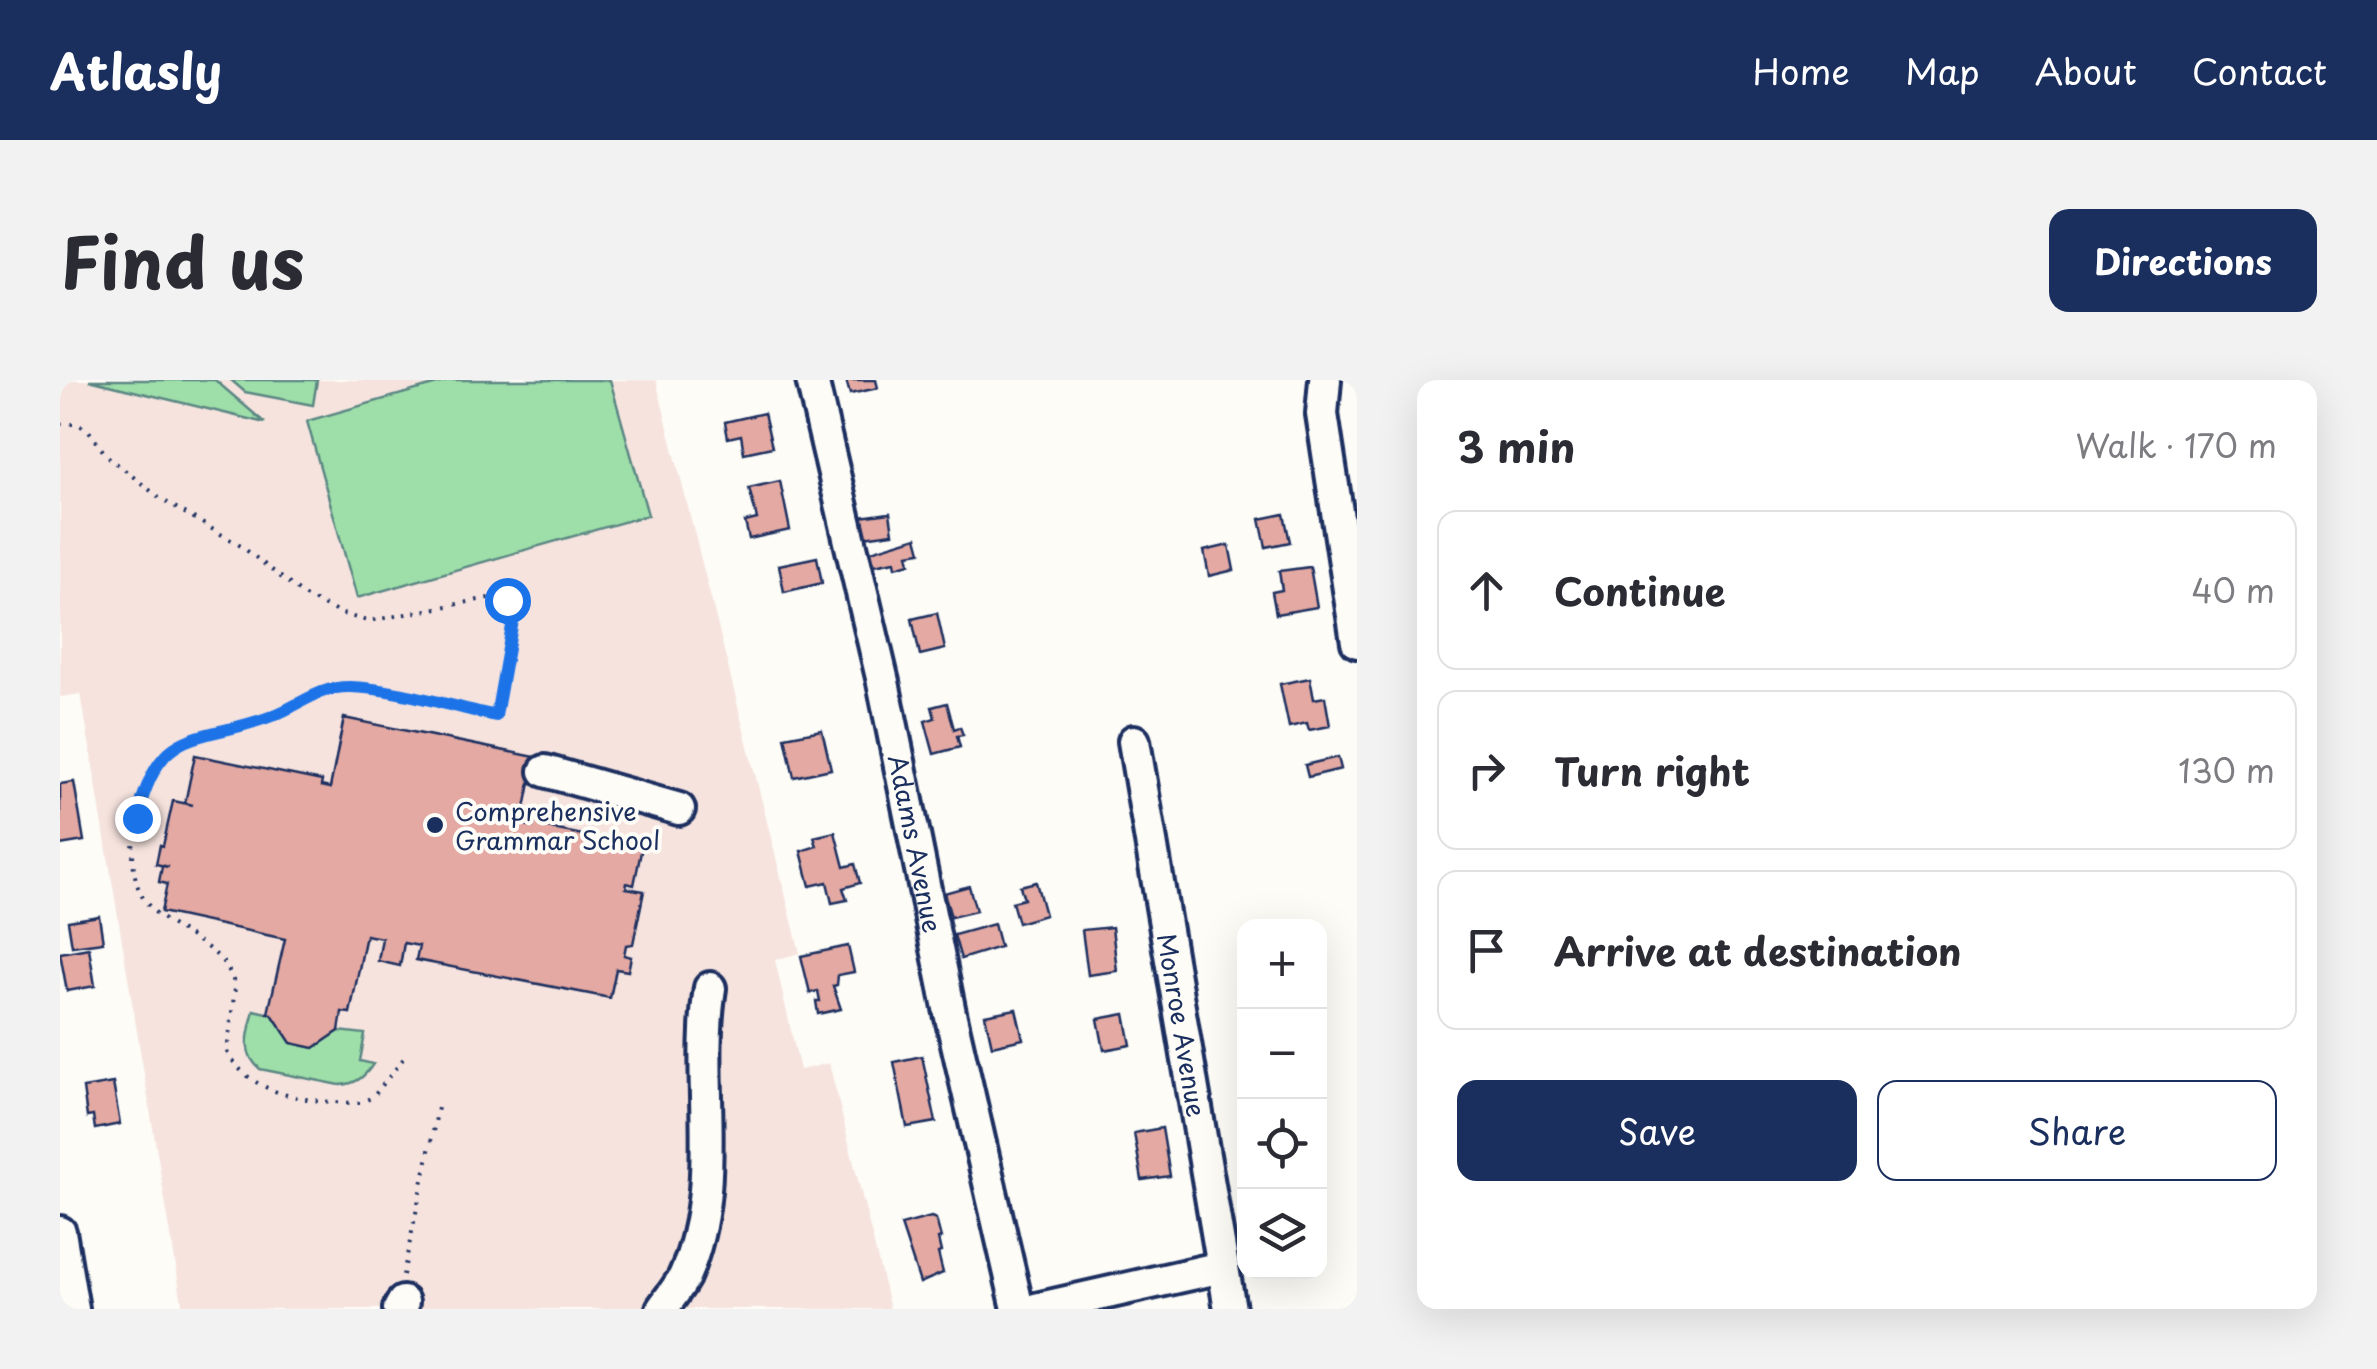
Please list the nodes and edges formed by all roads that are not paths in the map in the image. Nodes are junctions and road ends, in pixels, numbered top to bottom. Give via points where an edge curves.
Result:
1 (812, 380) edge
2 (1324, 380) edge
3 (1357, 642) edge
4 (1134, 741) dead end
5 (545, 771) dead end
6 (679, 809) dead end
7 (710, 988) dead end
8 (60, 1232) edge
9 (1222, 1267) junction
10 (72, 1309) edge
11 (662, 1309) edge
12 (1018, 1309) edge
13 (1036, 1309) edge
14 (1230, 1309) edge

1 - 12 street, Adams Avenue
2 - 3 street via 1322,414
4 - 9 street, Monroe Avenue
5 - 6 street
7 - 11 street via 706,1190 683,1278
8 - 10 street
9 - 13 street
9 - 14 street, Monroe Avenue

